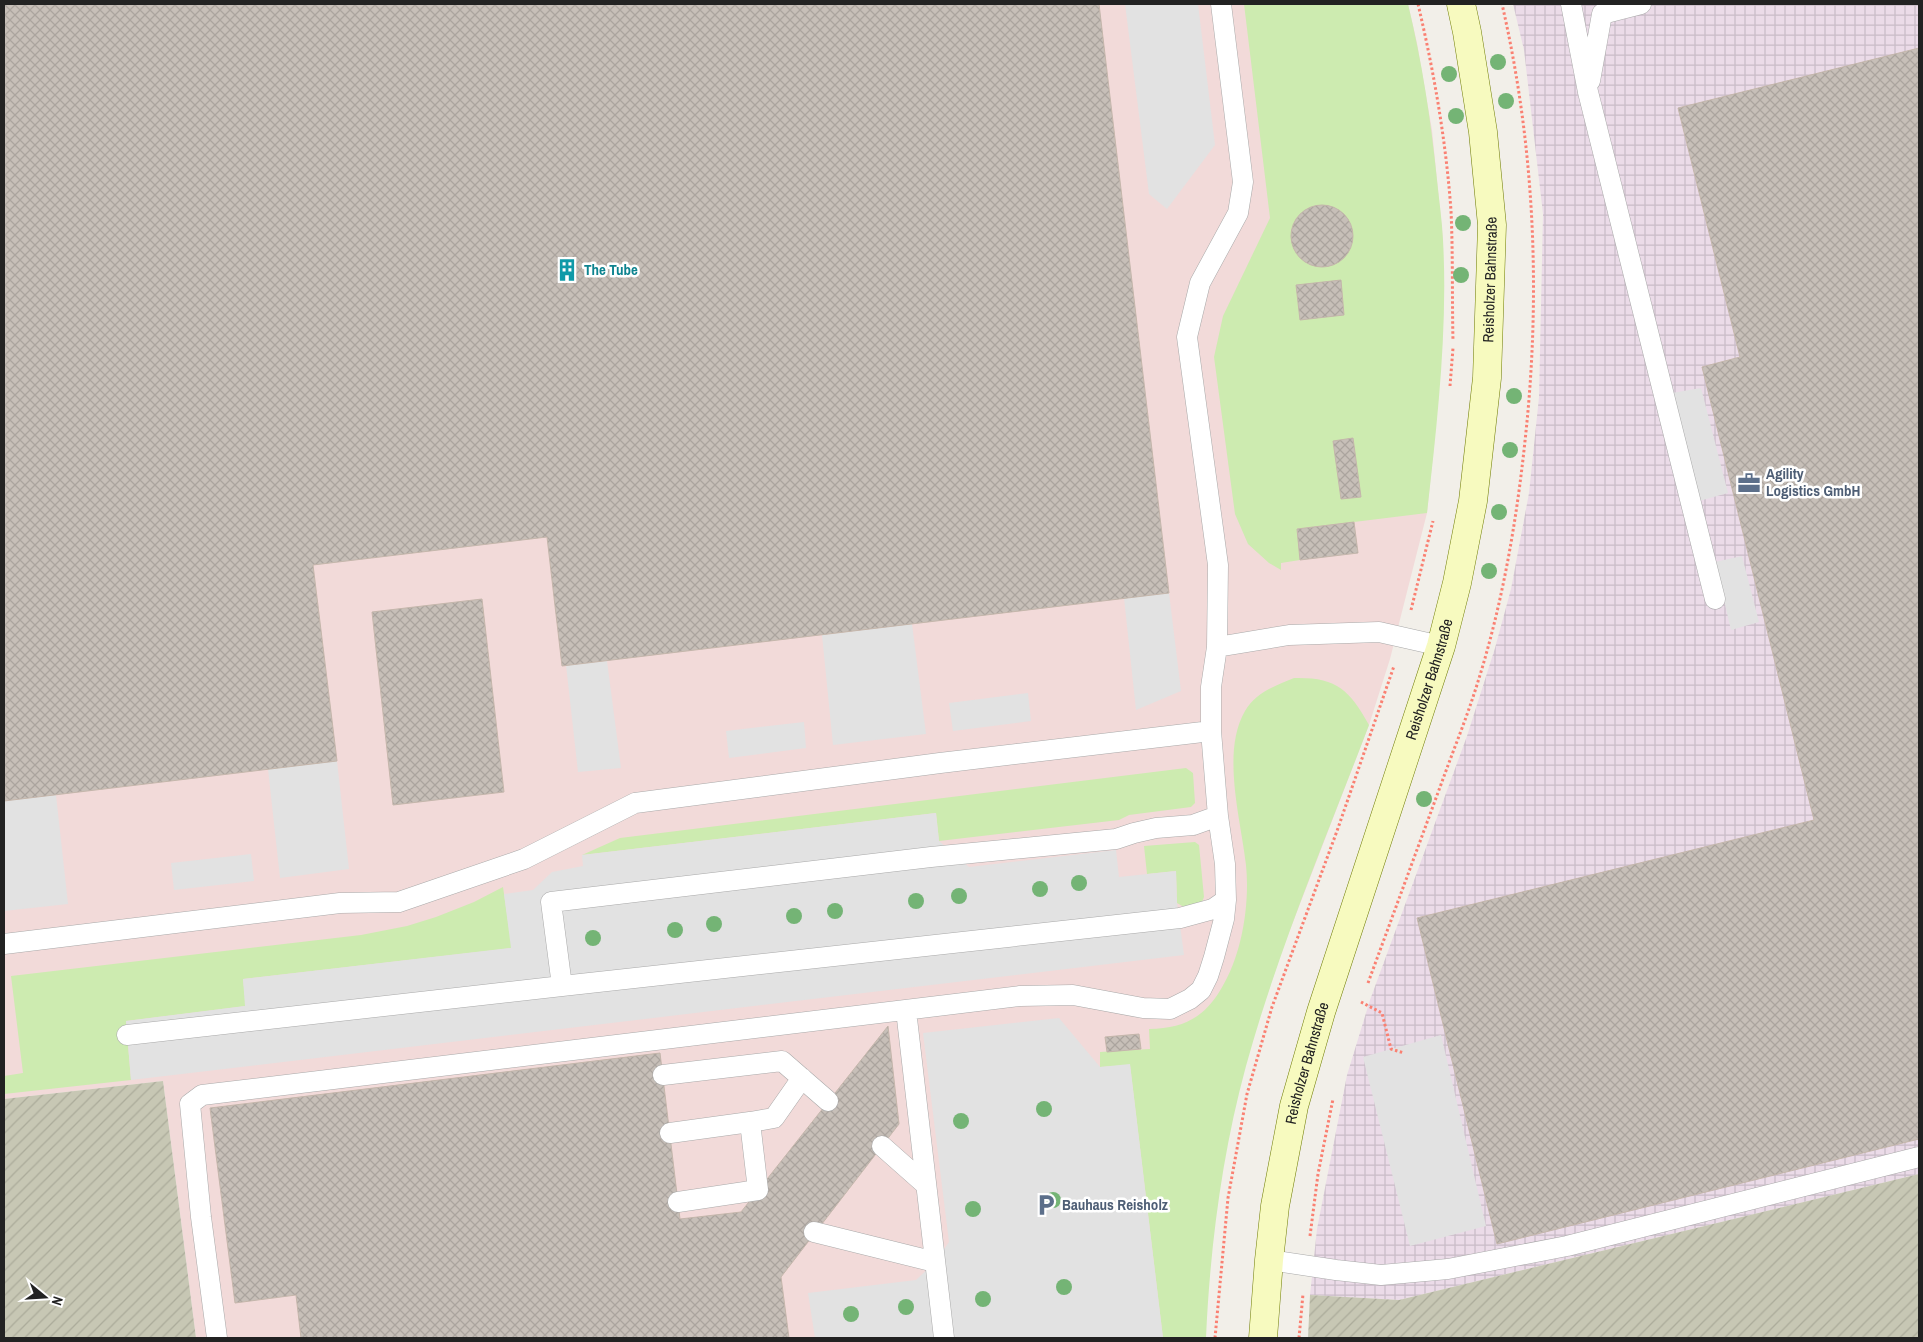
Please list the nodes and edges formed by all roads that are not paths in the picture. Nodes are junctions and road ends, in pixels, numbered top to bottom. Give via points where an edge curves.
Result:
1 (1221, 4) edge
2 (1461, 4) edge
3 (1571, 4) edge
4 (1641, 4) edge
5 (1588, 92) junction
6 (1715, 599) dead end
7 (1441, 646) junction
8 (1217, 647) junction
9 (1211, 731) junction
10 (1218, 816) junction
11 (1226, 900) junction
12 (4, 944) edge
13 (562, 986) junction
14 (906, 1010) junction
15 (127, 1035) dead end
16 (663, 1075) dead end
17 (802, 1078) junction
18 (828, 1100) dead end
19 (750, 1122) junction
20 (670, 1133) dead end
21 (882, 1146) dead end
22 (1919, 1157) edge
23 (926, 1185) junction
24 (678, 1202) dead end
25 (814, 1232) dead end
26 (1269, 1260) junction
27 (936, 1262) junction
28 (217, 1338) edge
29 (944, 1338) edge
30 (1263, 1338) edge

1 - 8 lane via 1243,182 1238,213 1200,283 1187,336 1218,565
2 - 7 main road, Reisholzer Bahnstraße via 1483,132 1492,225 1487,378 1474,492
3 - 5 lane
4 - 5 lane via 1602,14
5 - 6 lane
7 - 8 lane via 1379,632 1289,635
7 - 26 main road, Reisholzer Bahnstraße via 1296,1097 1275,1206
8 - 9 lane via 1211,687
9 - 10 lane
9 - 12 lane via 635,802 524,859 399,902 340,903
10 - 11 lane
10 - 13 lane via 1193,825 1134,832 1116,840 931,856 551,902
11 - 13 lane via 1213,909 1180,918
11 - 14 lane via 1214,957 1201,990 1170,1009 1143,1008 1072,995 1020,996
13 - 15 lane
14 - 23 lane
14 - 28 lane via 202,1095 190,1104
16 - 17 lane via 782,1061
17 - 18 lane
17 - 19 lane via 774,1118
19 - 20 lane
19 - 24 lane via 758,1190
21 - 23 lane
22 - 26 lane via 1567,1246 1448,1269 1381,1275
23 - 27 lane
25 - 27 lane
26 - 30 main road, Reisholzer Bahnstraße
27 - 29 lane

